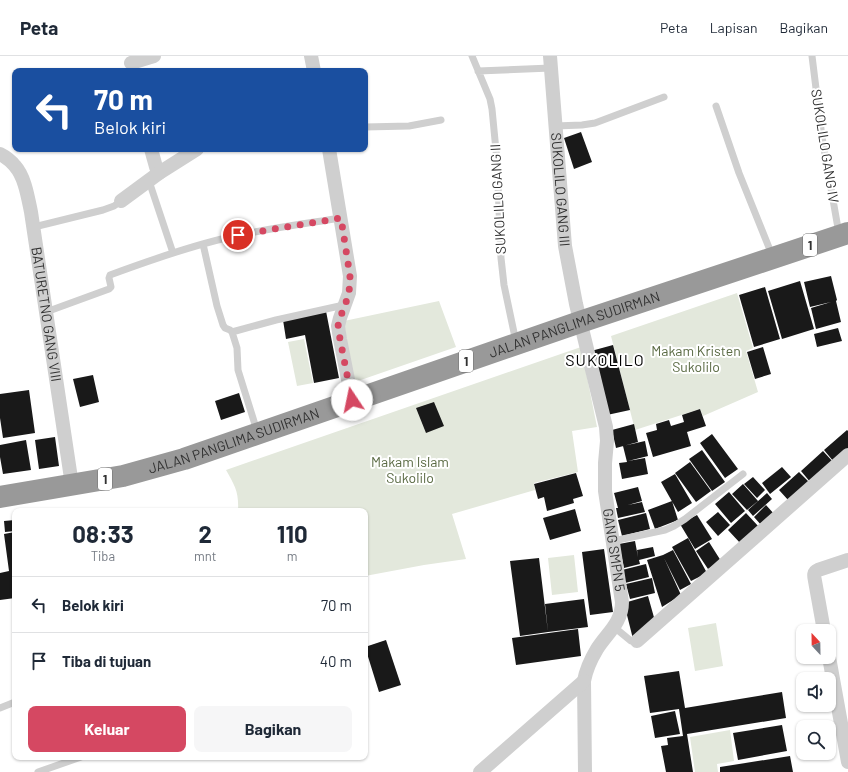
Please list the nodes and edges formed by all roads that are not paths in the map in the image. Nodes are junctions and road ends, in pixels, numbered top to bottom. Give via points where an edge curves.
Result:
1 (154, 56) edge
2 (311, 56) edge
3 (472, 56) edge
4 (812, 56) edge
5 (550, 62) edge
6 (131, 63) edge
7 (313, 68) edge
8 (478, 71) junction
9 (664, 97) dead end
10 (716, 106) dead end
11 (441, 120) dead end
12 (555, 126) junction
13 (368, 127) edge
14 (152, 152) edge
15 (192, 152) edge
16 (330, 152) edge
17 (0, 154) edge
18 (154, 177) junction
19 (121, 201) joint
20 (341, 218) junction
21 (34, 227) junction
22 (844, 234) edge
23 (204, 244) junction
24 (173, 253) junction
25 (773, 258) junction
26 (345, 305) junction
27 (46, 312) junction
28 (580, 322) junction
29 (232, 332) junction
30 (516, 344) junction
31 (352, 400) junction
32 (258, 433) junction
33 (848, 455) edge
34 (743, 474) dead end
35 (72, 485) junction
36 (0, 497) edge
37 (613, 541) junction
38 (848, 560) edge
39 (823, 624) edge
40 (614, 627) junction
41 (637, 641) joint
42 (830, 664) edge
43 (584, 681) junction
44 (12, 703) edge
45 (0, 708) edge
46 (72, 760) edge
47 (848, 762) edge
48 (38, 772) edge
49 (480, 772) edge
50 (585, 772) edge

1 - 6 street
2 - 7 street
3 - 8 lane, SUKOLILO GANG II
4 - 22 lane, SUKOLILO GANG IV via 822,136
5 - 8 lane
5 - 12 street, SUKOLILO GANG III
8 - 30 lane, SUKOLILO GANG II via 492,109 498,161 501,258
9 - 12 lane via 589,124
10 - 25 lane via 739,174
11 - 13 lane via 416,125
12 - 28 street, SUKOLILO GANG III via 565,246
14 - 18 street via 156,167
15 - 18 street
16 - 20 street
17 - 21 street, BATURETNO GANG VIII via 19,170
18 - 19 street
18 - 24 lane
19 - 21 lane via 103,210
20 - 23 lane via 248,233
20 - 26 street via 350,276 349,294
21 - 27 street, BATURETNO GANG VIII
22 - 25 highway, JALAN PANGLIMA SUDIRMAN / 1
23 - 24 lane
23 - 29 lane via 223,325
24 - 27 lane via 110,275 109,289
25 - 28 highway, JALAN PANGLIMA SUDIRMAN / 1
26 - 29 lane
26 - 31 street via 338,322
27 - 35 street, BATURETNO GANG VIII
28 - 30 highway, JALAN PANGLIMA SUDIRMAN / 1
28 - 37 street, GANG SMPN 5 via 606,426 606,498
29 - 32 lane via 238,351 238,370
30 - 31 highway, JALAN PANGLIMA SUDIRMAN / 1
31 - 32 highway, JALAN PANGLIMA SUDIRMAN / 1
32 - 35 highway, JALAN PANGLIMA SUDIRMAN / 1 via 171,463 123,476
33 - 41 street
34 - 37 lane via 674,526
35 - 36 highway, JALAN PANGLIMA SUDIRMAN / 1
37 - 40 street, GANG SMPN 5 via 622,602 621,614
38 - 39 street via 818,570 814,574
40 - 41 lane via 631,641
40 - 43 street, GANG SMPN 5 via 594,654
42 - 47 street
43 - 49 street
43 - 50 street, GANG SMPN 5
44 - 45 lane
46 - 48 lane

